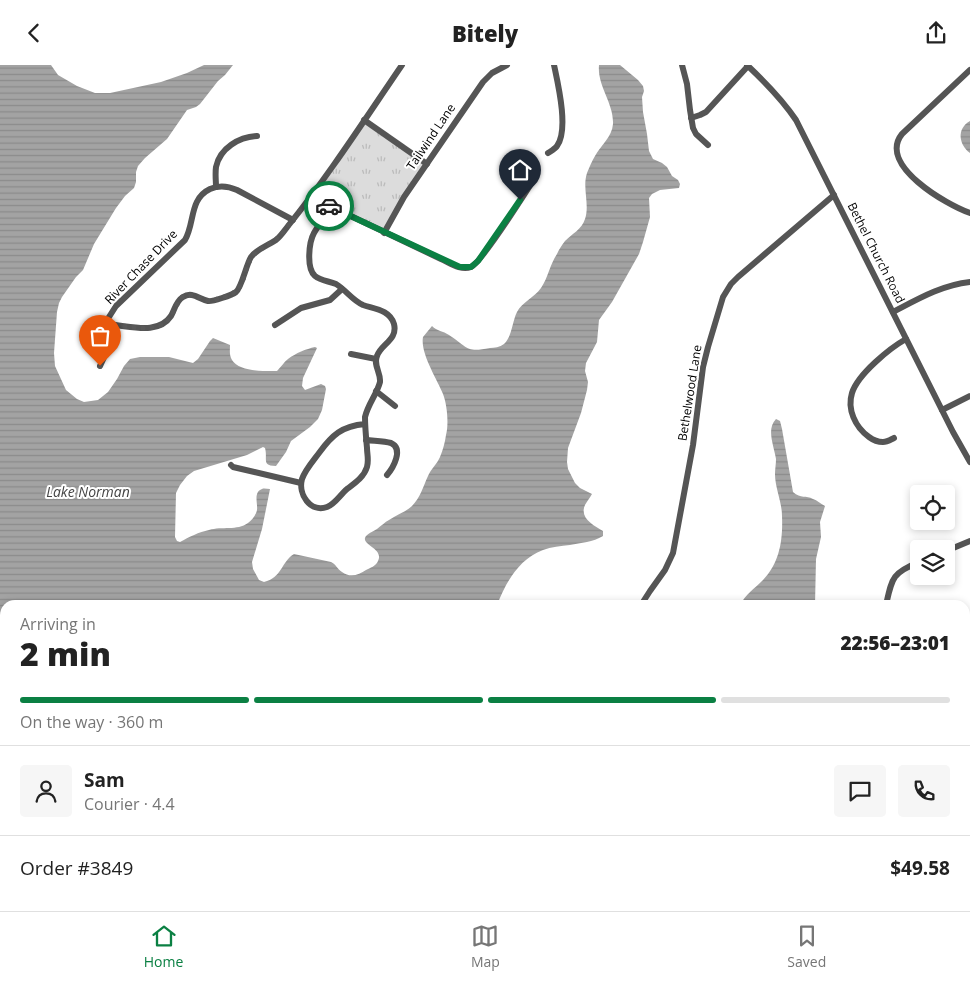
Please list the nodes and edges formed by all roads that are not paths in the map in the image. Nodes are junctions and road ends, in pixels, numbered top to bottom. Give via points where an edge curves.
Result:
1 (402, 65) edge
2 (507, 65) edge
3 (554, 65) edge
4 (682, 65) edge
5 (747, 65) edge
6 (970, 70) edge
7 (691, 118) junction
8 (364, 120) junction
9 (257, 136) dead end
10 (708, 145) dead end
11 (548, 153) dead end
12 (427, 164) junction
13 (531, 184) dead end
14 (216, 187) junction
15 (834, 195) junction
16 (311, 197) junction
17 (331, 207) junction
18 (970, 213) edge
19 (293, 220) junction
20 (384, 233) junction
21 (970, 282) edge
22 (342, 289) junction
23 (893, 312) junction
24 (275, 325) dead end
25 (94, 332) dead end
26 (906, 339) junction
27 (351, 354) dead end
28 (376, 359) junction
29 (100, 366) dead end
30 (376, 391) junction
31 (970, 396) edge
32 (395, 406) dead end
33 (942, 410) junction
34 (365, 424) junction
35 (894, 439) dead end
36 (366, 440) junction
37 (970, 462) edge
38 (231, 465) dead end
39 (387, 475) dead end
40 (301, 483) junction
41 (970, 541) edge
42 (955, 547) edge
43 (910, 566) edge
44 (644, 600) edge
45 (887, 600) edge

1 - 8 street
2 - 12 street, Tailwind Lane via 482,82
3 - 11 street via 563,126 560,142
4 - 7 street via 688,83
5 - 7 street via 706,112
5 - 15 street, Bethel Church Road via 789,109
6 - 18 street via 902,134 896,148 905,169 913,178 943,201
7 - 10 street via 696,134
8 - 12 street
8 - 16 street
9 - 14 street via 235,142 222,154 217,165
12 - 20 street, Tailwind Lane
13 - 20 street via 485,252 471,267 451,264
14 - 19 street via 237,190
14 - 25 street, River Chase Drive via 197,200 185,240 116,306 99,331
15 - 23 street, Bethel Church Road
15 - 44 street, Bethelwood Lane via 738,277 723,297 704,367 673,553
16 - 17 street
16 - 19 street
17 - 20 street
17 - 22 street via 313,237 309,265 316,277
19 - 29 street via 279,237 252,257 236,292 212,301 192,295 183,296 167,321 155,327 115,325
21 - 23 street via 942,288
22 - 24 street via 330,300 301,308
22 - 28 street via 354,301 382,311 392,319 392,338
23 - 26 street, Bethel Church Road
26 - 33 street, Bethel Church Road
26 - 35 street via 862,376 853,389 851,401 854,420 865,434 881,442
27 - 28 street
28 - 30 street via 380,380
30 - 32 street
30 - 34 street
31 - 33 street
33 - 37 street, Bethel Church Road
34 - 36 street
34 - 40 street via 346,428 332,436
36 - 39 street via 392,444 396,448 395,463
36 - 40 street via 368,461 365,472 329,506 320,508 308,503
38 - 40 street
41 - 42 street
43 - 45 street via 896,574

